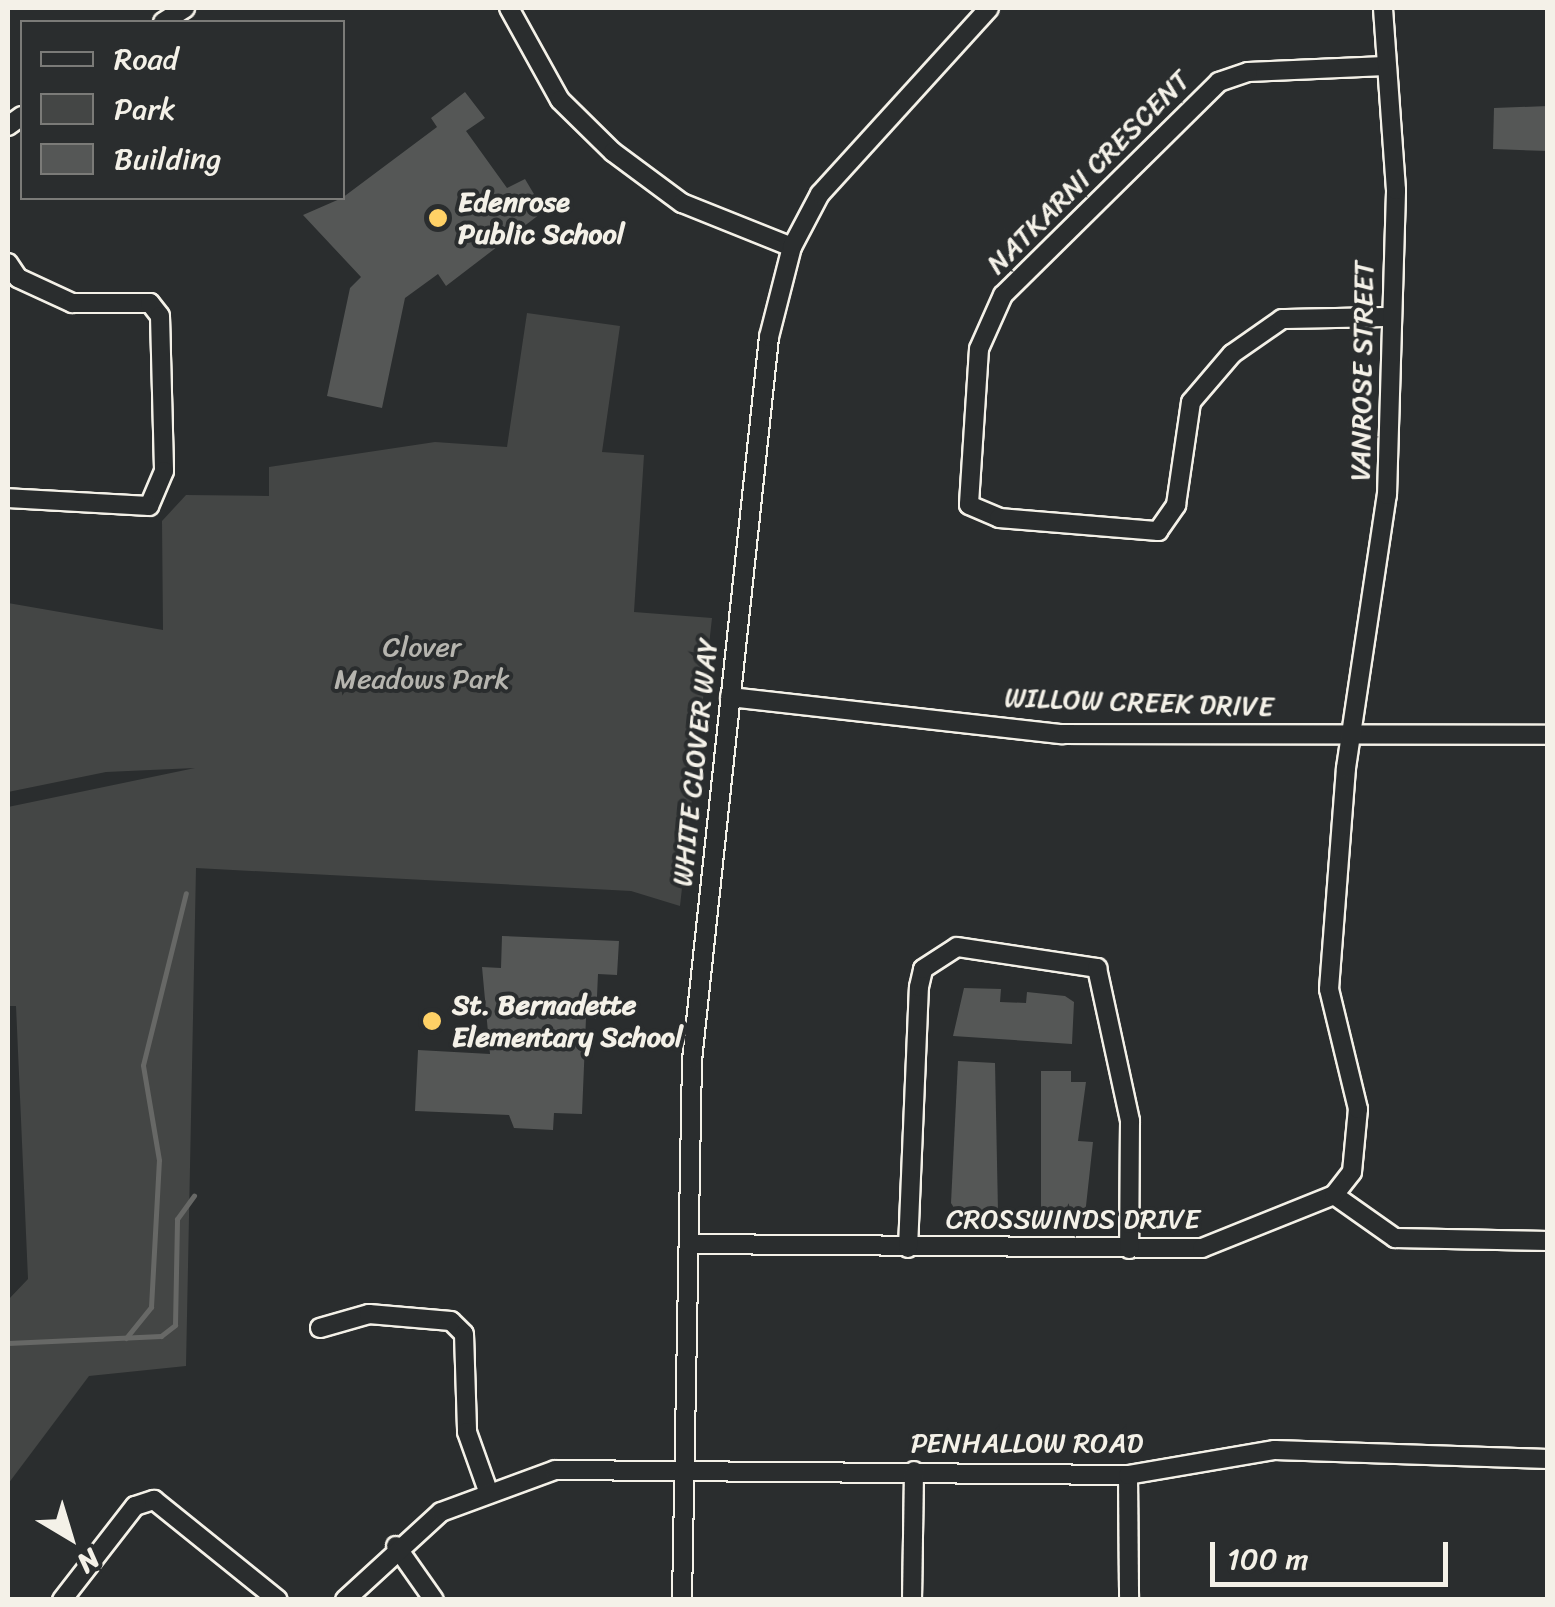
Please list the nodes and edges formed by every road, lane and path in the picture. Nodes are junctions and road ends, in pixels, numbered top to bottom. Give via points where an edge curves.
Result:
1 (509, 8) edge
2 (989, 8) edge
3 (1383, 8) edge
4 (1385, 66) junction
5 (792, 248) junction
6 (8, 264) edge
7 (1389, 317) junction
8 (8, 498) edge
9 (730, 698) junction
10 (1350, 734) junction
11 (1548, 735) edge
12 (1334, 1195) junction
13 (1548, 1242) edge
14 (689, 1244) junction
15 (908, 1248) junction
16 (1129, 1249) junction
17 (320, 1328) dead end
18 (1548, 1460) edge
19 (684, 1466) junction
20 (914, 1471) junction
21 (1128, 1476) junction
22 (488, 1491) junction
23 (396, 1546) junction
24 (62, 1600) edge
25 (278, 1600) edge
26 (345, 1600) edge
27 (434, 1600) edge
28 (682, 1600) edge
29 (912, 1600) edge
30 (1129, 1600) edge

1 - 5 street via 560,100 613,152 682,203
2 - 5 street, WHITE CLOVER WAY via 840,165
3 - 4 street, VANROSE STREET
4 - 7 street, VANROSE STREET via 1396,190
4 - 7 street, NATKARNI CRESCENT via 1248,72 1218,82 1003,295 979,349 969,505 999,518 1158,531 1176,505 1191,402 1232,354 1282,319
5 - 9 street, WHITE CLOVER WAY via 769,337
6 - 8 street via 18,278 72,302 150,303 160,316 164,470 149,506
7 - 10 street, VANROSE STREET via 1388,495
9 - 10 street, WILLOW CREEK DRIVE via 1062,734
9 - 14 street, WHITE CLOVER WAY via 695,1014
10 - 11 street, WILLOW CREEK DRIVE
10 - 12 street via 1329,988 1358,1141 1352,1172
12 - 13 street via 1396,1238
12 - 16 street, CROSSWINDS DRIVE via 1233,1242
14 - 15 street, CROSSWINDS DRIVE
14 - 19 street, WHITE CLOVER WAY
15 - 16 street, CROSSWINDS DRIVE
15 - 16 street via 919,988 923,969 956,947 1097,968 1130,1121
17 - 22 street via 369,1314 451,1320 464,1334 467,1432
18 - 21 street, PENHALLOW ROAD via 1275,1450
19 - 20 street, PENHALLOW ROAD
19 - 22 street, PENHALLOW ROAD via 555,1470
19 - 28 street, WHITE CLOVER WAY
20 - 21 street, PENHALLOW ROAD
20 - 29 street
21 - 30 street
22 - 23 street, PENHALLOW ROAD
23 - 26 street, PENHALLOW ROAD
23 - 27 street
24 - 25 street via 134,1506 154,1500

